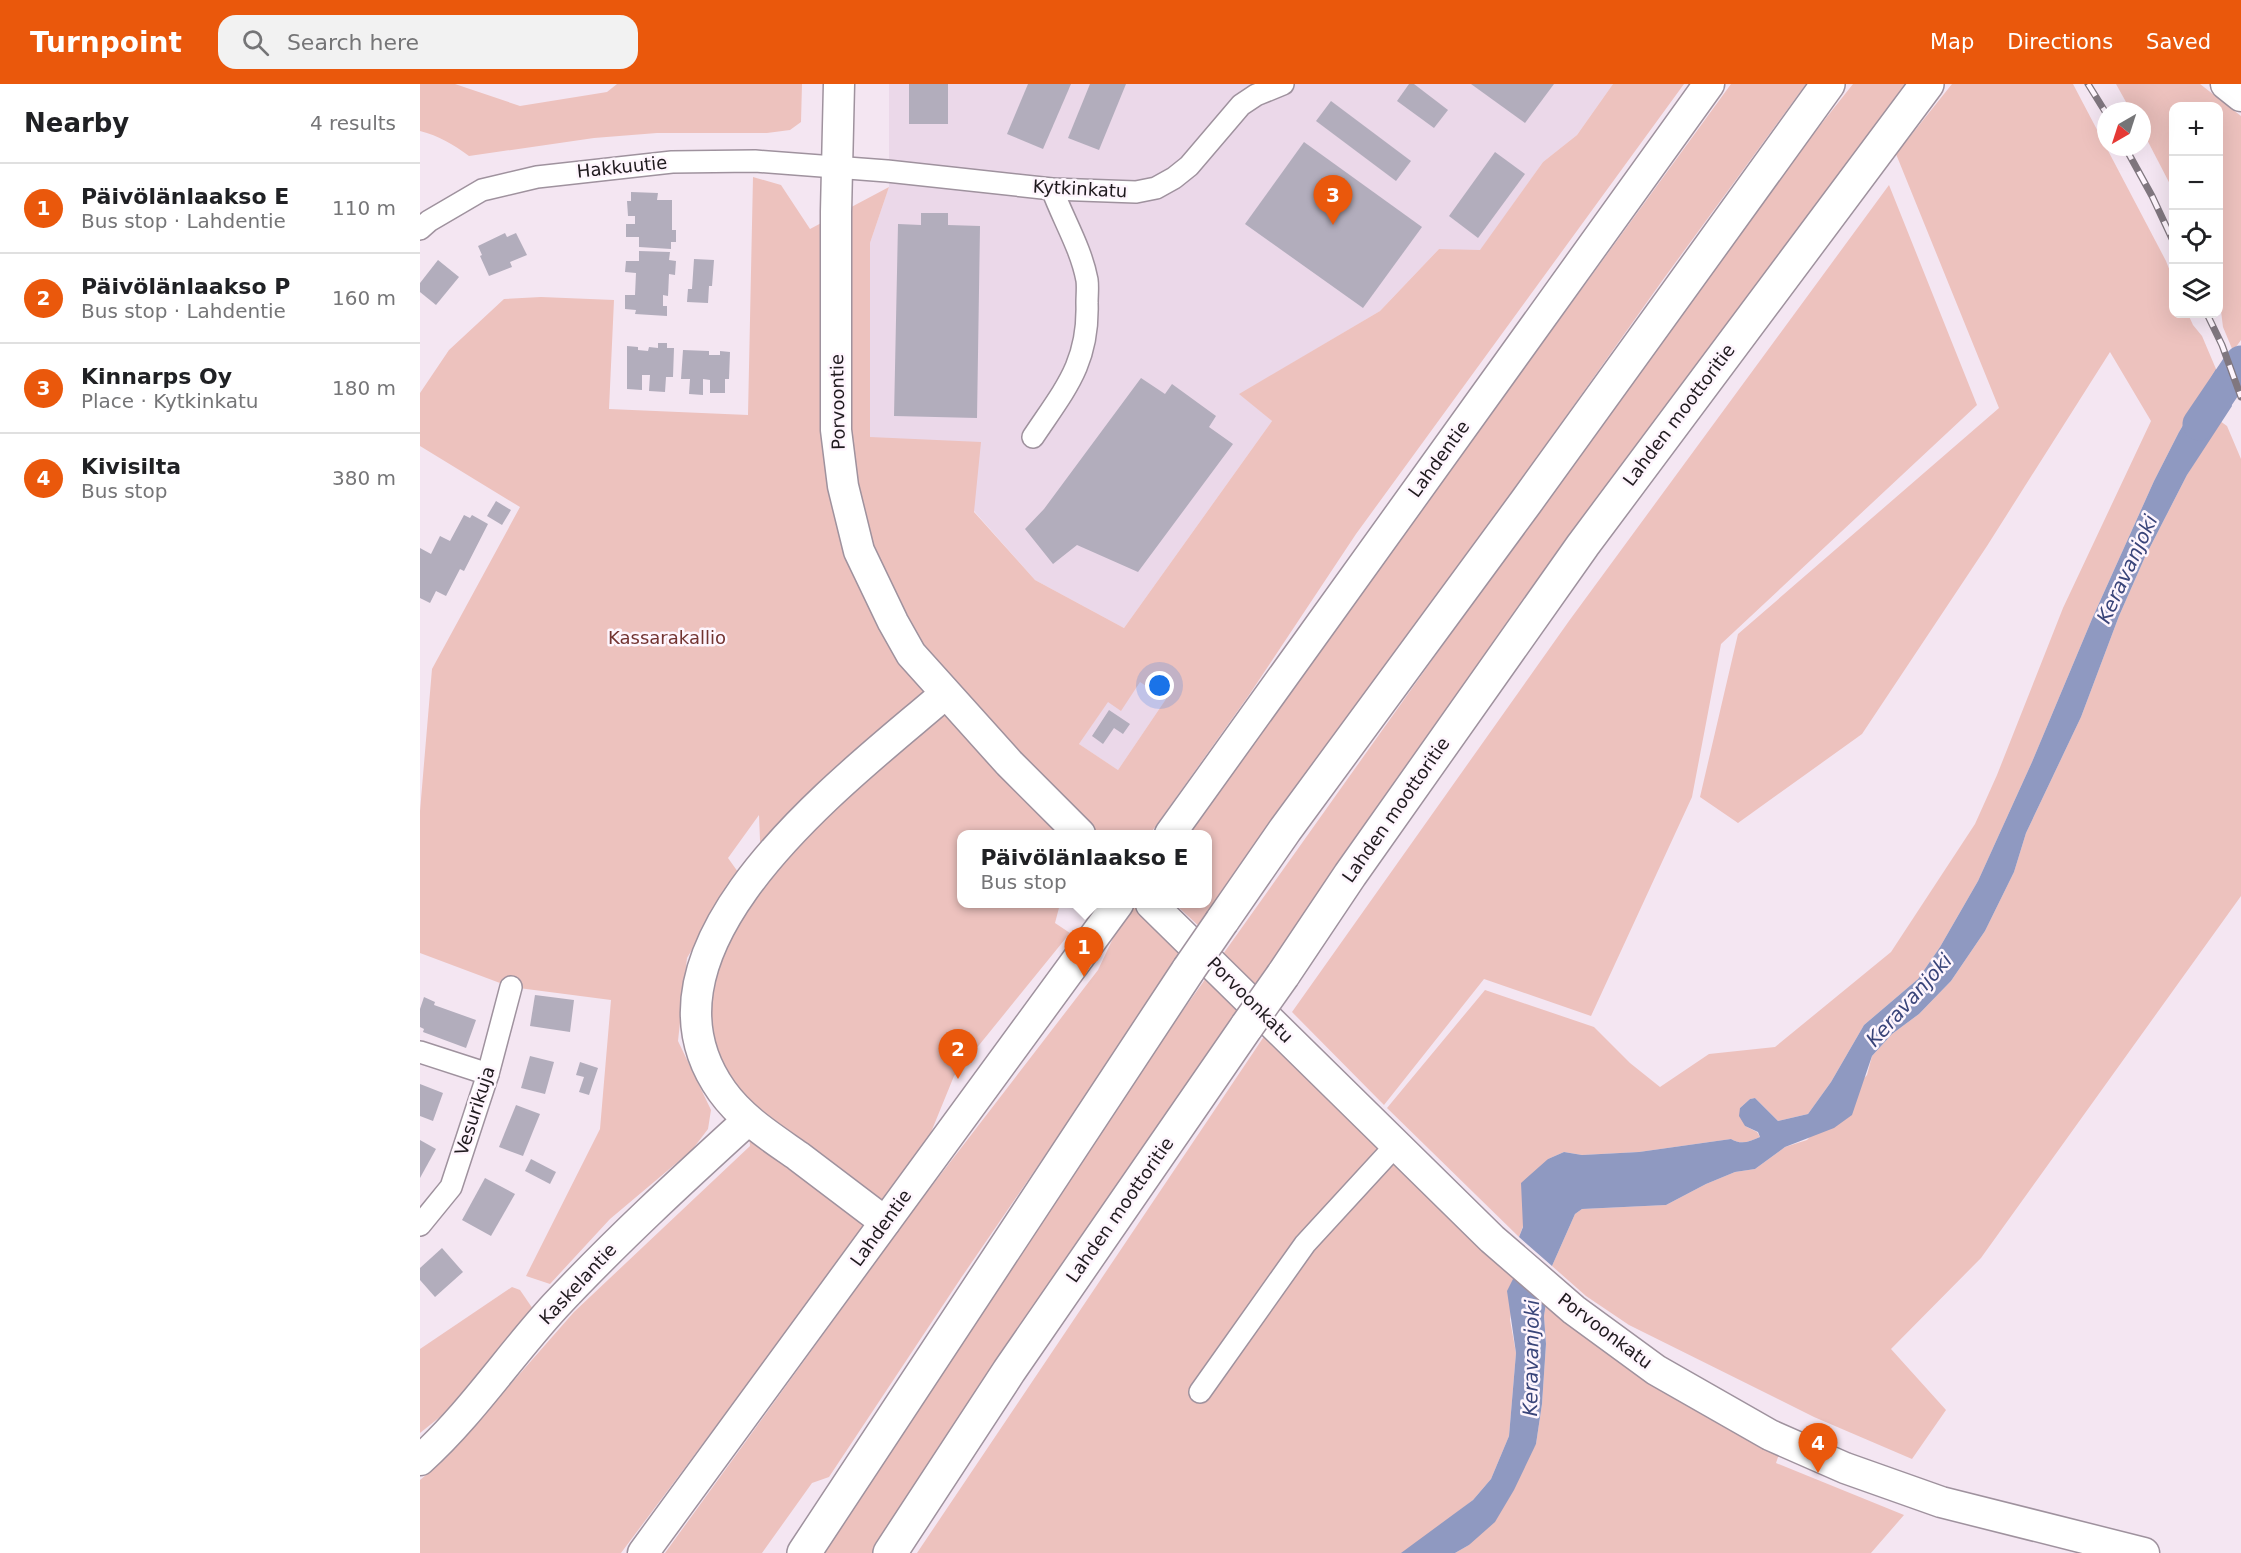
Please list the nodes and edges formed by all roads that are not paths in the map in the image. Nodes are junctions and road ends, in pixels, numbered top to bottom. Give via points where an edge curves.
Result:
1 (839, 84) edge
2 (1283, 84) edge
3 (1709, 84) edge
4 (1828, 84) edge
5 (1926, 84) edge
6 (2226, 84) edge
7 (2241, 96) edge
8 (837, 168) junction
9 (1052, 189) junction
10 (420, 229) edge
11 (1034, 436) dead end
12 (945, 694) junction
13 (1076, 830) edge
14 (1173, 830) edge
15 (1156, 908) edge
16 (1111, 913) edge
17 (511, 987) dead end
18 (429, 1056) edge
19 (488, 1074) junction
20 (748, 1120) junction
21 (1396, 1145) junction
22 (885, 1222) junction
23 (420, 1225) edge
24 (1200, 1392) dead end
25 (420, 1460) edge
26 (643, 1553) edge
27 (804, 1553) edge
28 (890, 1553) edge
29 (2144, 1553) edge

1 - 8 street, Porvoontie
2 - 9 street, Kytkinkatu via 1241,105 1189,166 1156,188 1136,192
3 - 14 street, Lahdentie
4 - 27 highway, bridge via 1285,830
5 - 28 highway, Lahden moottoritie, bridge via 1583,544 1009,1371
6 - 7 street
8 - 9 street, Kytkinkatu
8 - 10 street, Hakkuutie via 755,161 672,162 537,177 482,190
8 - 12 street, Porvoontie via 836,430 843,486 859,550 893,622 911,654
9 - 11 street via 1087,279 1088,327 1082,355 1067,386
12 - 13 street
12 - 20 street via 803,818 761,866 728,913 708,954 698,989 695,1026 704,1062 723,1093
15 - 21 street, Porvoonkatu
16 - 22 street, Lahdentie
17 - 19 street, Vesurikuja
18 - 19 street
19 - 23 street, Vesurikuja via 452,1187
20 - 22 street
20 - 25 street, Kaskelantie via 664,1196 554,1308 447,1435
21 - 24 street via 1305,1244
21 - 29 street, Porvoonkatu via 1492,1239 1574,1310 1656,1370 1770,1435 1941,1502
22 - 26 street, Lahdentie

